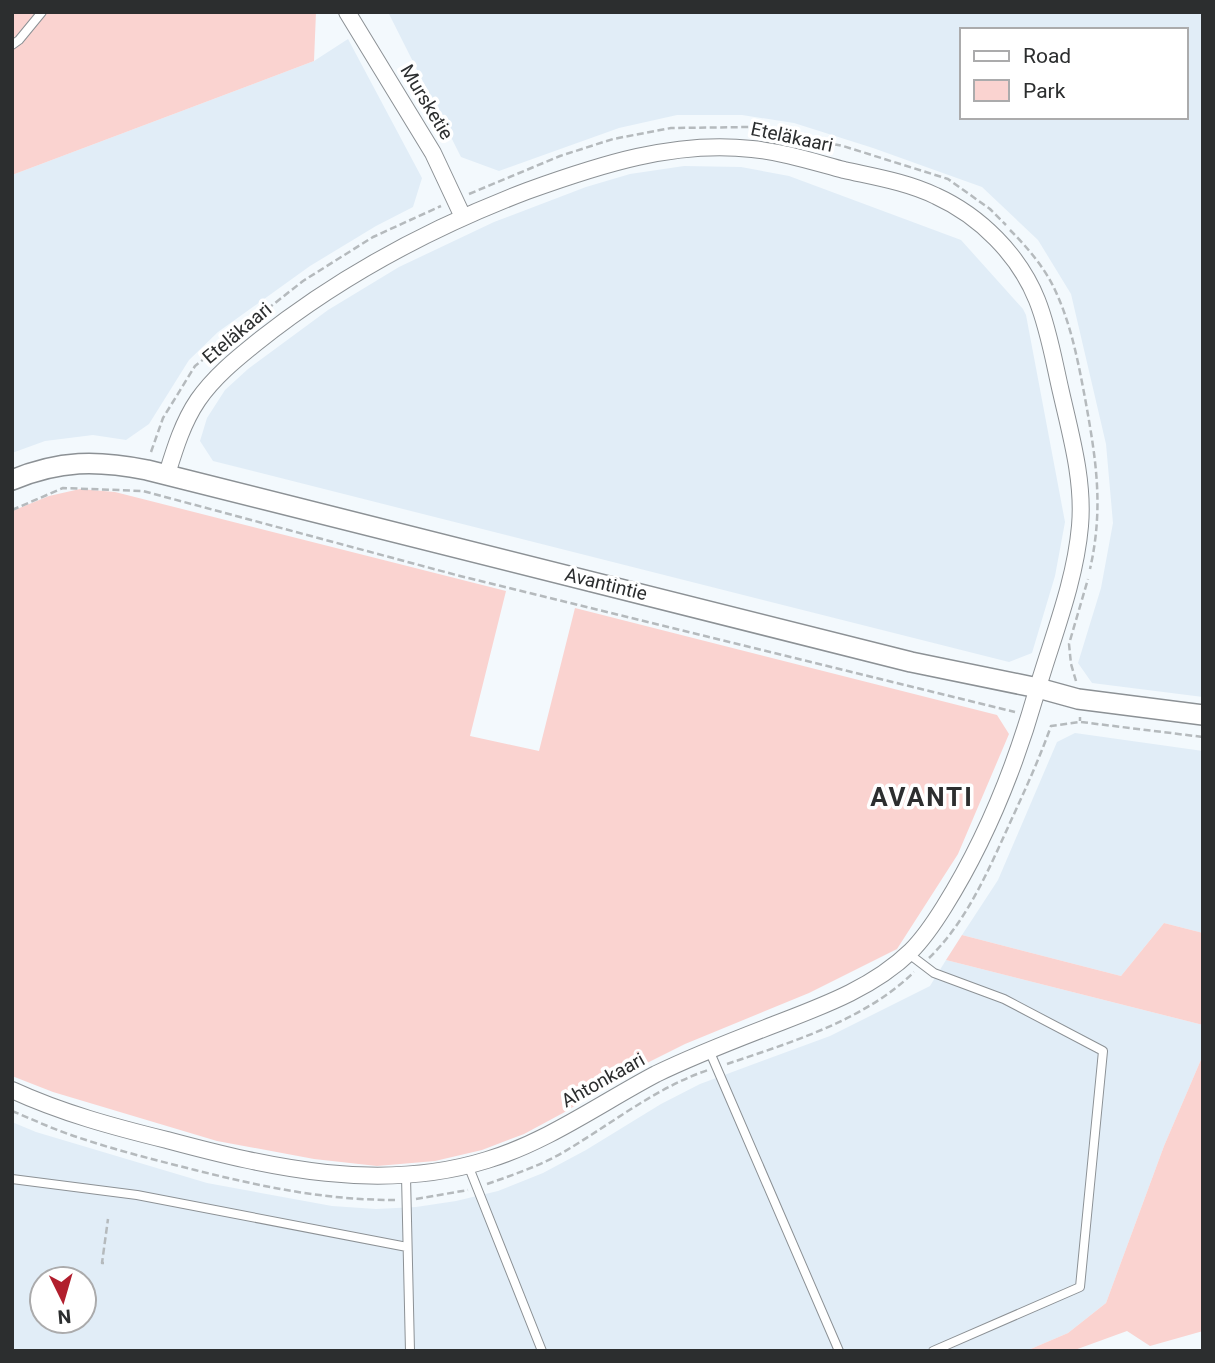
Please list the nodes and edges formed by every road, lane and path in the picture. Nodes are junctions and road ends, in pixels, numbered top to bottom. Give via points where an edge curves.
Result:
1 (42, 12) edge
2 (347, 12) edge
3 (12, 46) edge
4 (456, 199) junction
5 (463, 217) junction
6 (151, 452) dead end
7 (167, 474) junction
8 (12, 480) edge
9 (12, 510) edge
10 (1076, 684) dead end
11 (1038, 688) junction
12 (1015, 712) dead end
13 (1080, 712) dead end
14 (1203, 715) edge
15 (1080, 722) junction
16 (1203, 737) edge
17 (909, 954) junction
18 (922, 964) junction
19 (709, 1050) junction
20 (716, 1068) junction
21 (12, 1090) edge
22 (12, 1111) edge
23 (119, 1151) junction
24 (117, 1158) dead end
25 (468, 1165) junction
26 (406, 1176) junction
27 (12, 1179) edge
28 (477, 1188) junction
29 (405, 1200) junction
30 (108, 1219) dead end
31 (407, 1247) junction
32 (104, 1263) dead end
33 (410, 1351) edge
34 (542, 1351) edge
35 (839, 1351) edge
36 (933, 1351) edge

1 - 3 lane
2 - 4 street, Mursketie
4 - 5 street, Mursketie
4 - 6 path via 373,237 303,281 195,366 163,418
4 - 10 path via 613,139 671,128 750,127 843,146 948,178 990,209 1028,247 1055,288 1075,345 1097,465 1097,536 1069,644
5 - 7 street, Eteläkaari via 329,289 215,378 200,396 177,441
5 - 11 street, Eteläkaari via 612,163 655,153 728,147 758,149 899,183 933,194 984,228 1013,258 1035,295 1075,453 1080,493 1075,554
7 - 8 street, Avantintie via 81,462
7 - 11 street, Avantintie via 911,662
9 - 12 path via 62,488 143,491 472,579
11 - 14 street, Avantintie via 1078,699
11 - 17 street, Ahtonkaari via 978,846 933,924
13 - 15 path
15 - 16 path
15 - 18 path via 1051,726 980,888
17 - 18 lane
17 - 19 street, Ahtonkaari via 861,988 830,1003
18 - 20 path via 897,989 852,1015
18 - 36 lane via 934,973 1004,999 1103,1051 1080,1287
19 - 20 lane
19 - 25 street, Ahtonkaari via 515,1150
20 - 28 path via 647,1100 560,1154
20 - 35 lane
21 - 26 street, Ahtonkaari via 78,1116 239,1159 334,1175
22 - 23 path
23 - 24 path
23 - 29 path via 296,1194
25 - 26 street, Ahtonkaari
25 - 28 lane
26 - 29 lane
27 - 31 lane via 137,1195
28 - 29 path
28 - 34 lane
29 - 31 lane
30 - 32 path
31 - 33 lane

